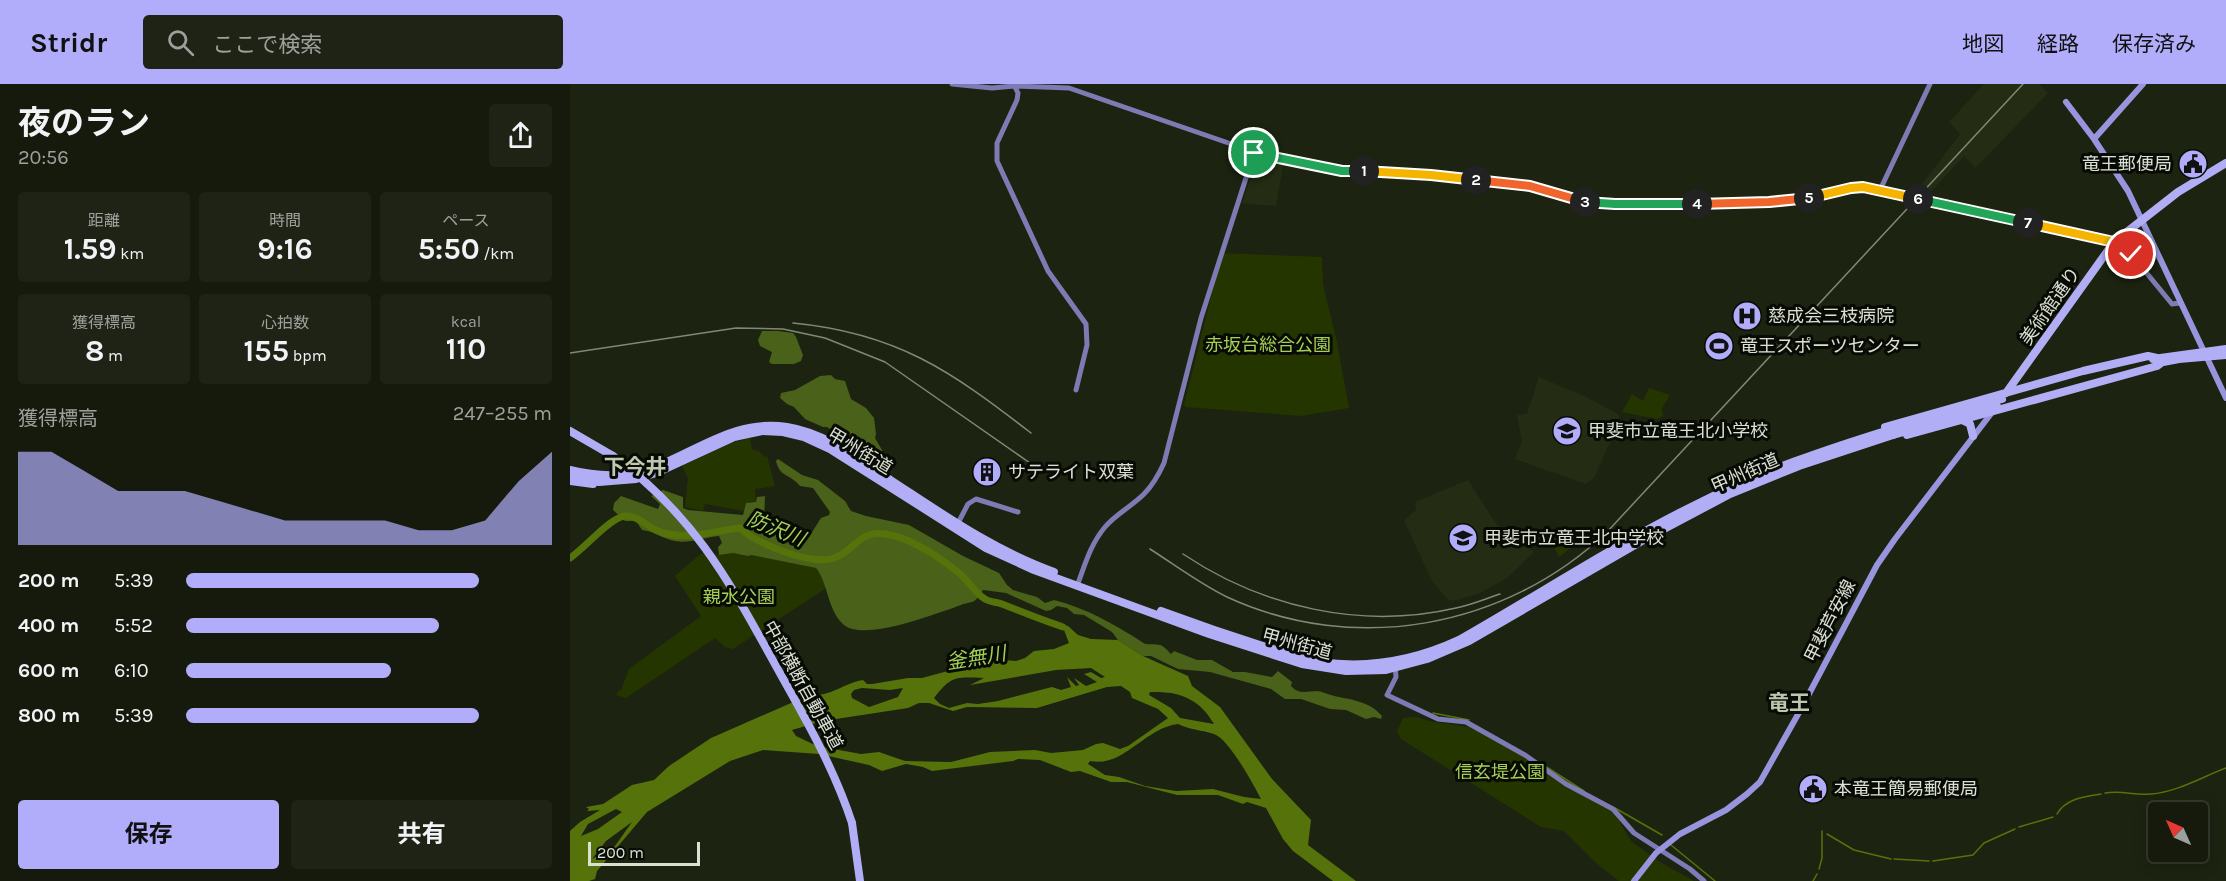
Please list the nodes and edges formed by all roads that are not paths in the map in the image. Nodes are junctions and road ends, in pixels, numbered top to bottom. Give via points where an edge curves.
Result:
1 (952, 84) edge
2 (1930, 84) edge
3 (2143, 84) edge
4 (1013, 85) edge
5 (2066, 102) dead end
6 (2094, 139) junction
7 (1254, 153) junction
8 (2226, 163) edge
9 (1880, 190) junction
10 (2142, 219) junction
11 (2114, 242) junction
12 (2180, 303) junction
13 (2226, 349) edge
14 (2204, 353) junction
15 (2226, 355) edge
16 (2159, 360) junction
17 (2023, 371) junction
18 (2030, 386) junction
19 (1076, 390) dead end
20 (2006, 393) junction
21 (2226, 398) edge
22 (1993, 411) junction
23 (1961, 420) junction
24 (570, 431) edge
25 (1893, 432) junction
26 (1973, 436) junction
27 (1822, 451) junction
28 (1813, 461) junction
29 (570, 470) edge
30 (570, 475) edge
31 (636, 479) junction
32 (570, 481) edge
33 (1018, 512) dead end
34 (956, 526) junction
35 (1077, 584) junction
36 (1394, 665) junction
37 (1658, 851) junction
38 (860, 881) edge
39 (1634, 881) edge
40 (1704, 881) edge

1 - 4 street via 993,88
2 - 9 street
3 - 6 main road
4 - 7 street via 1069,88
4 - 19 street via 1017,100 997,143 997,161 1048,271 1086,324 1088,345
5 - 6 main road
6 - 10 main road
7 - 9 street via 1342,171 1431,175 1530,186 1589,203 1769,202 1823,196 1851,188
7 - 35 street via 1201,318 1164,463 1144,493 1096,538
8 - 10 highway, 美術館通り
9 - 11 street
10 - 11 highway, 美術館通り
10 - 12 main road
11 - 12 street via 2131,254 2172,304
11 - 17 highway, 美術館通り
12 - 14 main road
13 - 14 highway
14 - 15 highway
14 - 16 highway
14 - 21 main road
16 - 18 highway, 甲州街道 via 2148,356
16 - 22 highway via 2157,366
16 - 25 highway, 甲州街道, bridge
17 - 18 highway via 2022,378
17 - 20 highway, 美術館通り
18 - 20 highway, 甲州街道
20 - 22 highway, 美術館通り
20 - 27 highway, 甲州街道 via 1846,439
22 - 23 highway
22 - 26 main road, 甲斐芦安線
23 - 26 highway via 1970,424
23 - 28 highway
24 - 38 highway, 中部横断自動車道, bridge via 644,480 682,517 722,571 828,761 852,823
25 - 27 highway, 甲州街道
25 - 28 highway, 甲州街道
26 - 37 main road, 甲斐芦安線 via 1877,565 1760,782 1726,810 1691,827
27 - 36 highway, 甲州街道 via 1702,501 1459,640
28 - 36 highway, 甲州街道 via 1718,500 1469,641 1427,659
29 - 34 highway, 甲州街道 via 606,476 632,474 728,433 759,426 788,427 824,438
30 - 31 highway, 甲州街道 via 599,482
31 - 32 highway via 600,485
31 - 34 highway, 甲州街道 via 734,437 762,431 783,432 836,452
33 - 34 street via 976,499 968,504
34 - 35 highway, 甲州街道
35 - 36 highway, 甲州街道 via 1304,659
36 - 37 street via 1396,677 1387,695 1438,719 1466,722 1502,742 1566,784 1614,809 1634,833
37 - 39 main road, 甲斐芦安線
37 - 40 street

